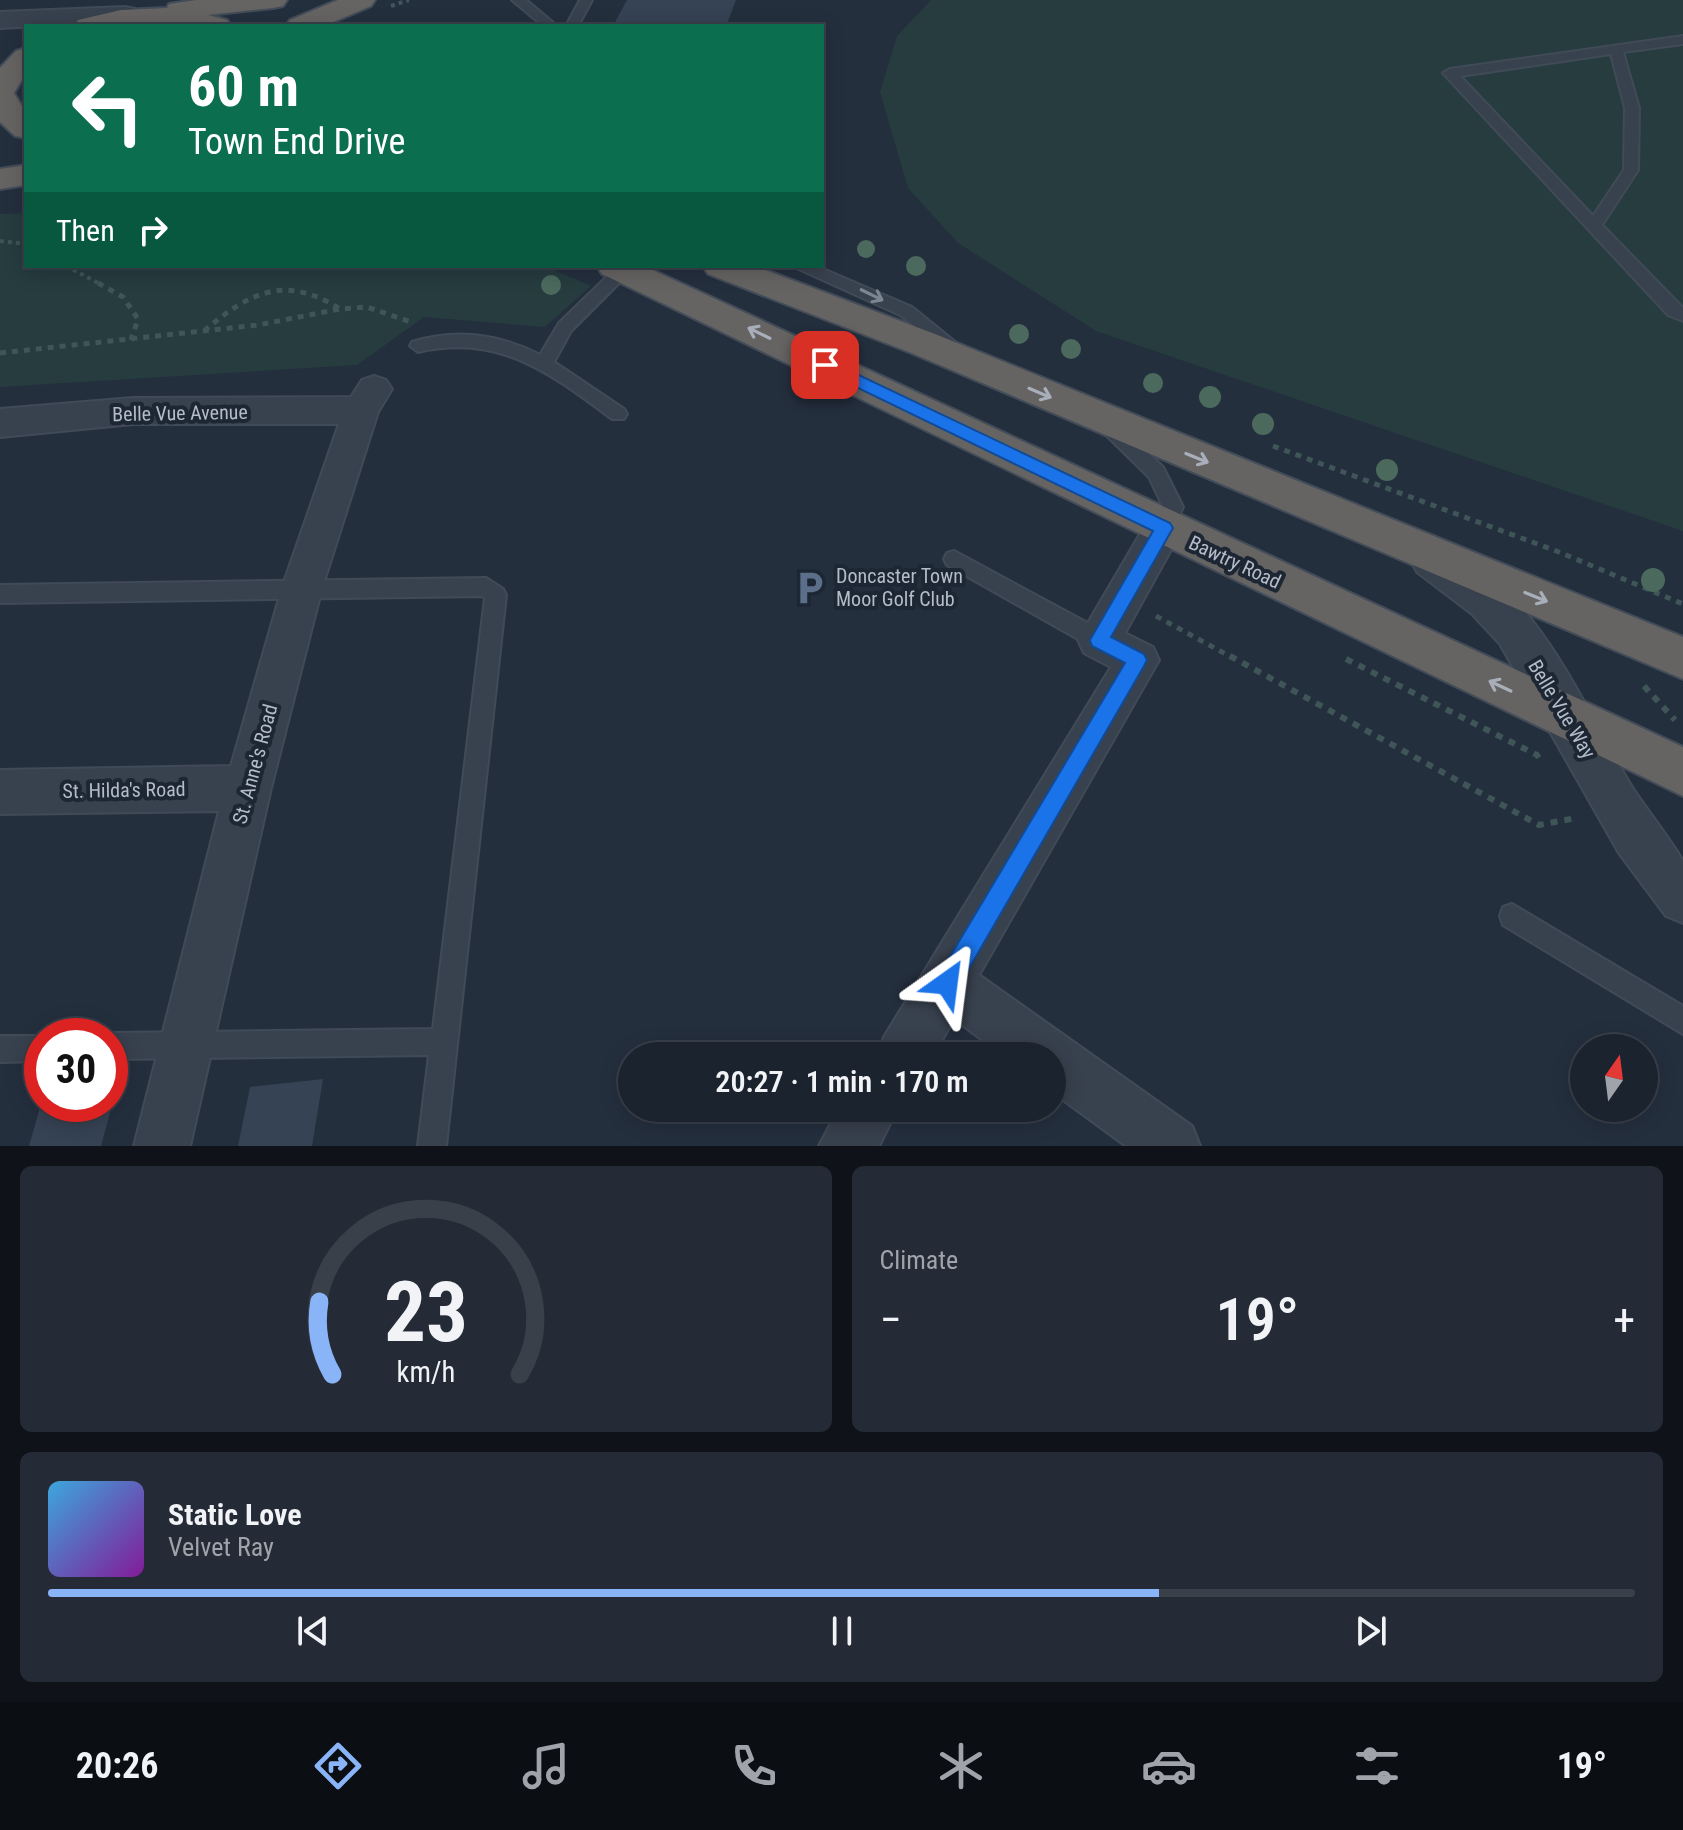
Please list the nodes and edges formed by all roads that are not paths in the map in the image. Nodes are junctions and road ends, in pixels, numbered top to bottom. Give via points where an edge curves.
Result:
1 (273, 0) edge
2 (361, 0) edge
3 (518, 0) edge
4 (586, 0) edge
5 (135, 14) junction
6 (0, 20) edge
7 (96, 24) edge
8 (210, 24) edge
9 (305, 24) edge
10 (548, 24) edge
11 (573, 24) edge
12 (1683, 40) edge
13 (1616, 49) junction
14 (24, 59) edge
15 (0, 89) edge
16 (24, 127) edge
17 (24, 175) edge
18 (0, 179) edge
19 (24, 188) edge
20 (0, 190) edge
21 (1594, 226) junction
22 (619, 268) edge
23 (726, 268) edge
24 (805, 268) edge
25 (1683, 315) edge
26 (425, 344) road end
27 (545, 362) junction
28 (981, 368) junction
29 (368, 400) joint
30 (618, 414) dead end
31 (1099, 418) junction
32 (0, 423) edge
33 (1164, 528) junction
34 (1412, 546) junction
35 (954, 559) dead end
36 (302, 588) junction
37 (0, 594) edge
38 (1099, 640) junction
39 (1683, 658) edge
40 (1570, 719) junction
41 (1683, 772) edge
42 (248, 788) junction
43 (0, 792) edge
44 (1683, 899) edge
45 (1512, 916) dead end
46 (947, 983) junction
47 (1683, 1021) edge
48 (445, 1042) junction
49 (911, 1042) edge
50 (1028, 1042) edge
51 (186, 1044) junction
52 (128, 1046) edge
53 (24, 1048) edge
54 (0, 1049) edge
55 (1066, 1070) edge
56 (862, 1122) edge
57 (162, 1146) edge
58 (432, 1146) edge
59 (847, 1146) edge
60 (1172, 1146) edge

1 - 5 highway
2 - 9 highway
3 - 10 lane
4 - 11 lane
5 - 6 street
5 - 7 highway
5 - 8 highway
12 - 13 lane
13 - 21 lane via 1632,108 1631,170
13 - 21 lane via 1450,73
14 - 15 highway
15 - 16 highway via 12,117
17 - 18 highway
19 - 20 highway
21 - 25 lane
22 - 27 lane via 565,327
33 -> 22 highway, Bawtry Road
23 - 28 highway
24 -> 28 lane via 906,311
26 - 27 lane via 454,337
27 - 30 lane
28 -> 31 highway
29 - 32 street, Belle Vue Avenue
29 - 36 street, St. Anne's Road
31 - 33 lane via 1156,472 1173,507
31 -> 34 highway
33 - 38 street
40 -> 33 highway, Bawtry Road
34 -> 39 highway
34 - 40 street, Belle Vue Way via 1472,589 1513,628
35 - 38 lane
36 - 37 lane
36 - 42 street, St. Anne's Road
36 - 48 lane via 486,587 496,595
38 - 46 street via 1138,660
40 - 41 highway, Bawtry Road
40 - 44 street, Belle Vue Way via 1622,811
42 - 43 street, St. Hilda's Road
42 - 51 street, St. Anne's Road
45 - 47 lane
46 - 49 street
46 - 50 street
48 - 51 lane
48 - 58 lane
51 - 52 lane
51 - 57 street, St. Anne's Road
53 - 54 lane
55 - 60 street
56 - 59 street

